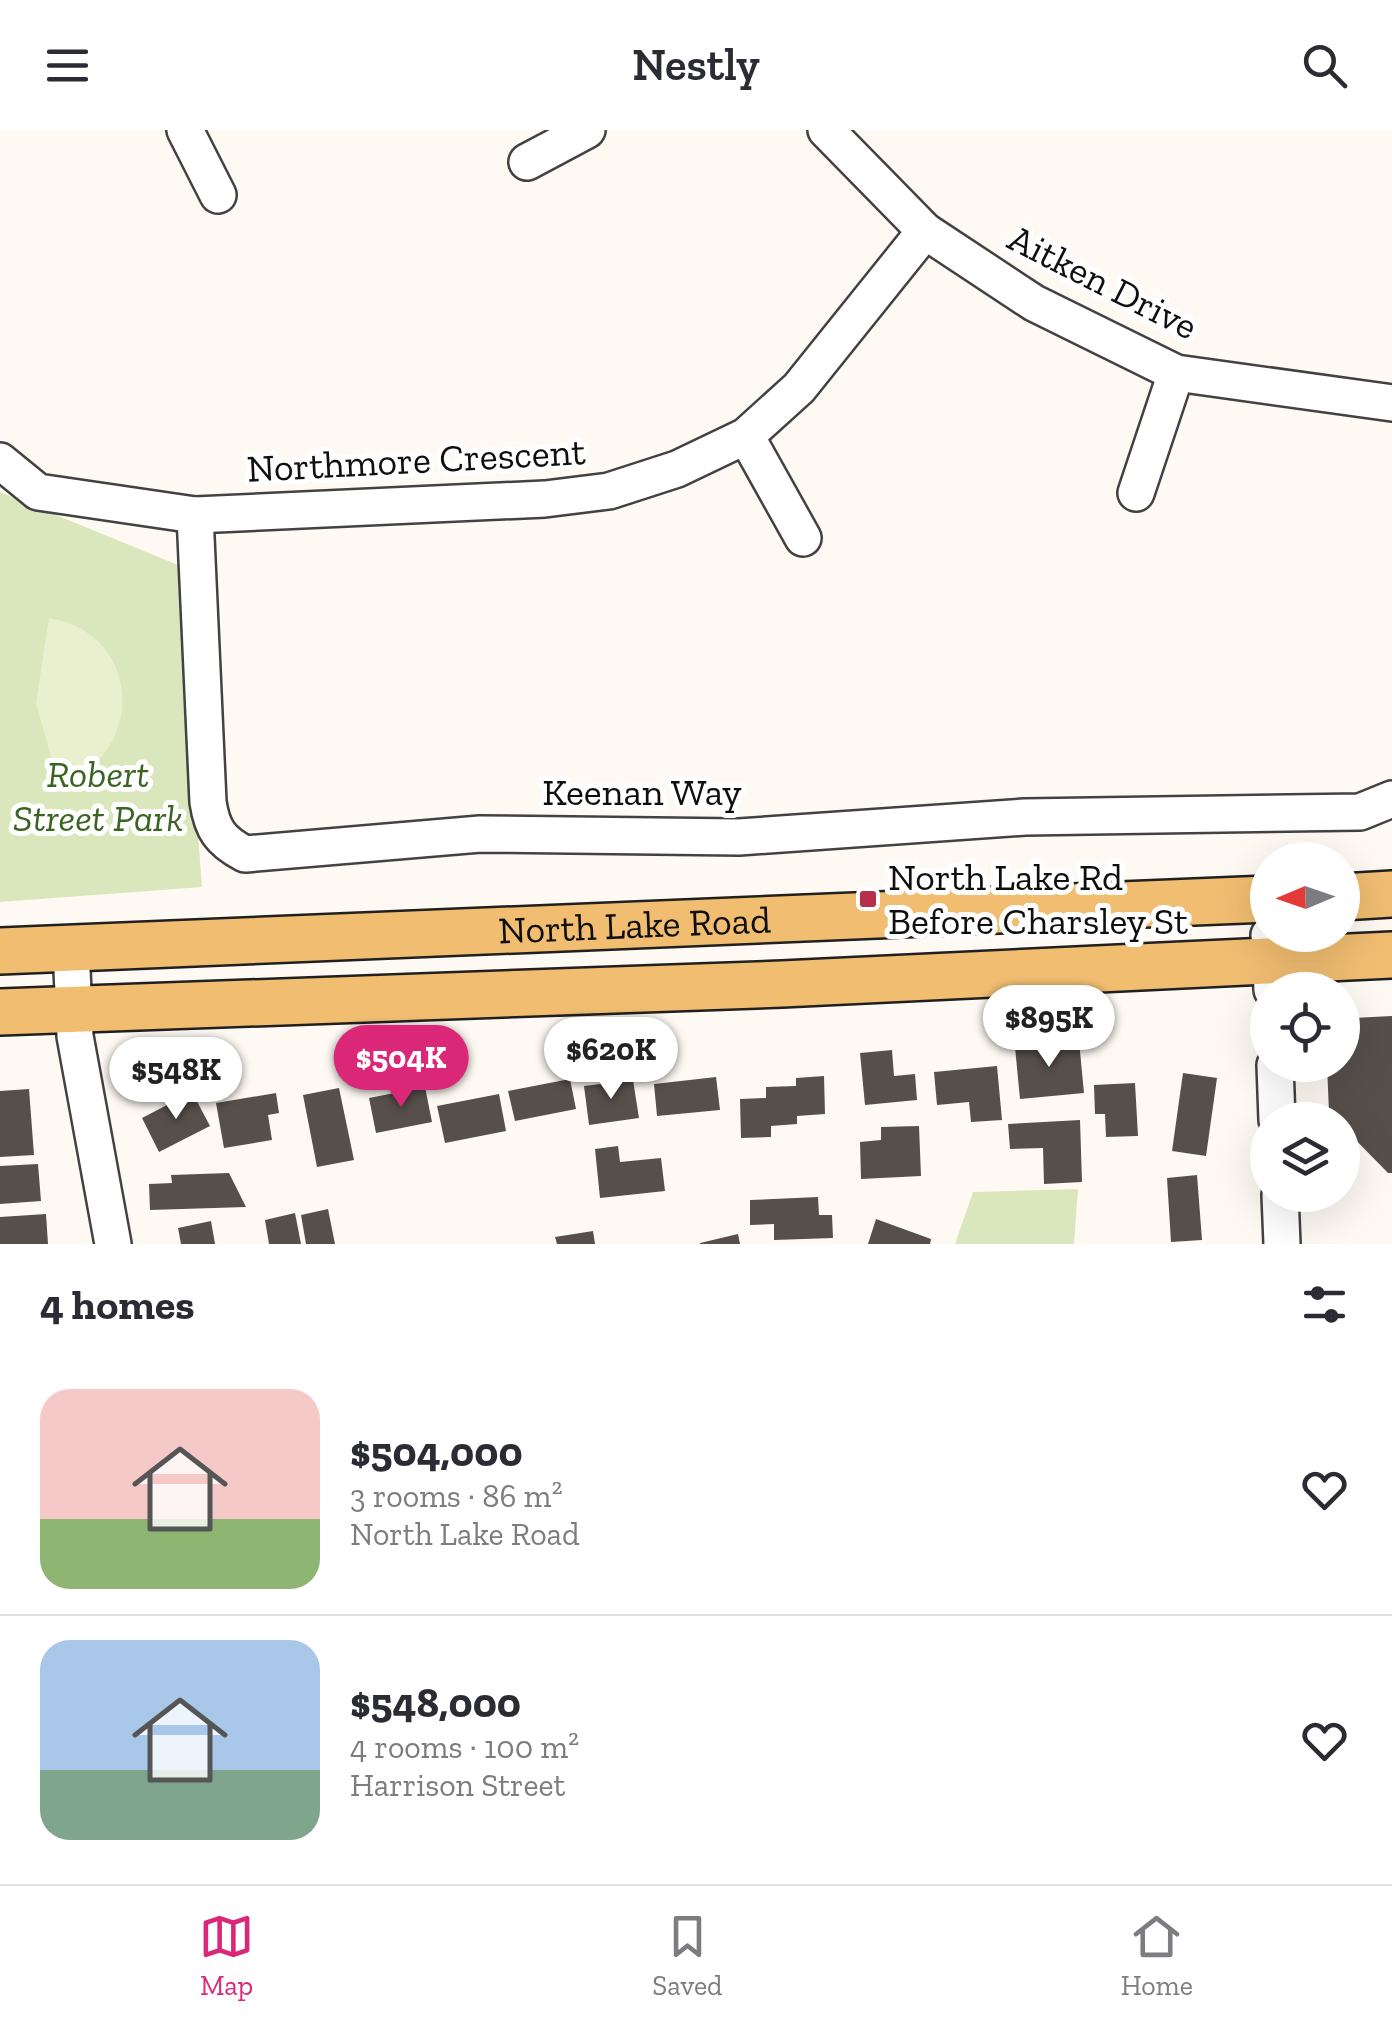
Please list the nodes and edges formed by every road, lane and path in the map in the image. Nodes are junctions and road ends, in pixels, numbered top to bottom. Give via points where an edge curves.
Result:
1 (185, 130) edge
2 (587, 130) edge
3 (826, 130) edge
4 (527, 162) dead end
5 (218, 195) dead end
6 (925, 232) junction
7 (1176, 373) junction
8 (1392, 403) edge
9 (746, 436) junction
10 (0, 461) edge
11 (1136, 493) dead end
12 (194, 515) junction
13 (802, 538) dead end
14 (1392, 798) edge
15 (1392, 894) edge
16 (1360, 896) edge
17 (1250, 900) edge
18 (71, 948) junction
19 (0, 950) edge
20 (1392, 955) edge
21 (1270, 962) edge
22 (73, 1010) junction
23 (0, 1012) edge
24 (1281, 1212) edge
25 (113, 1244) edge
26 (1282, 1244) edge

1 - 5 street
2 - 4 street
3 - 6 street, Aitken Drive
6 - 7 street, Aitken Drive via 1034,303
6 - 9 street, Northmore Crescent via 799,388
7 - 8 street, Aitken Drive
7 - 11 street
9 - 12 street, Northmore Crescent via 608,491
9 - 13 street
10 - 12 street, Northmore Crescent via 38,492
12 - 14 street, Keenan Way via 208,802 212,826 226,845 244,854 480,834 739,837 1025,817 1360,812
15 - 16 main road
17 - 18 main road, North Lake Road
18 - 19 main road, North Lake Road
18 - 22 street
20 - 21 main road, North Lake Road
21 - 22 main road, North Lake Road
22 - 23 main road, North Lake Road
22 - 25 street
24 - 26 street

